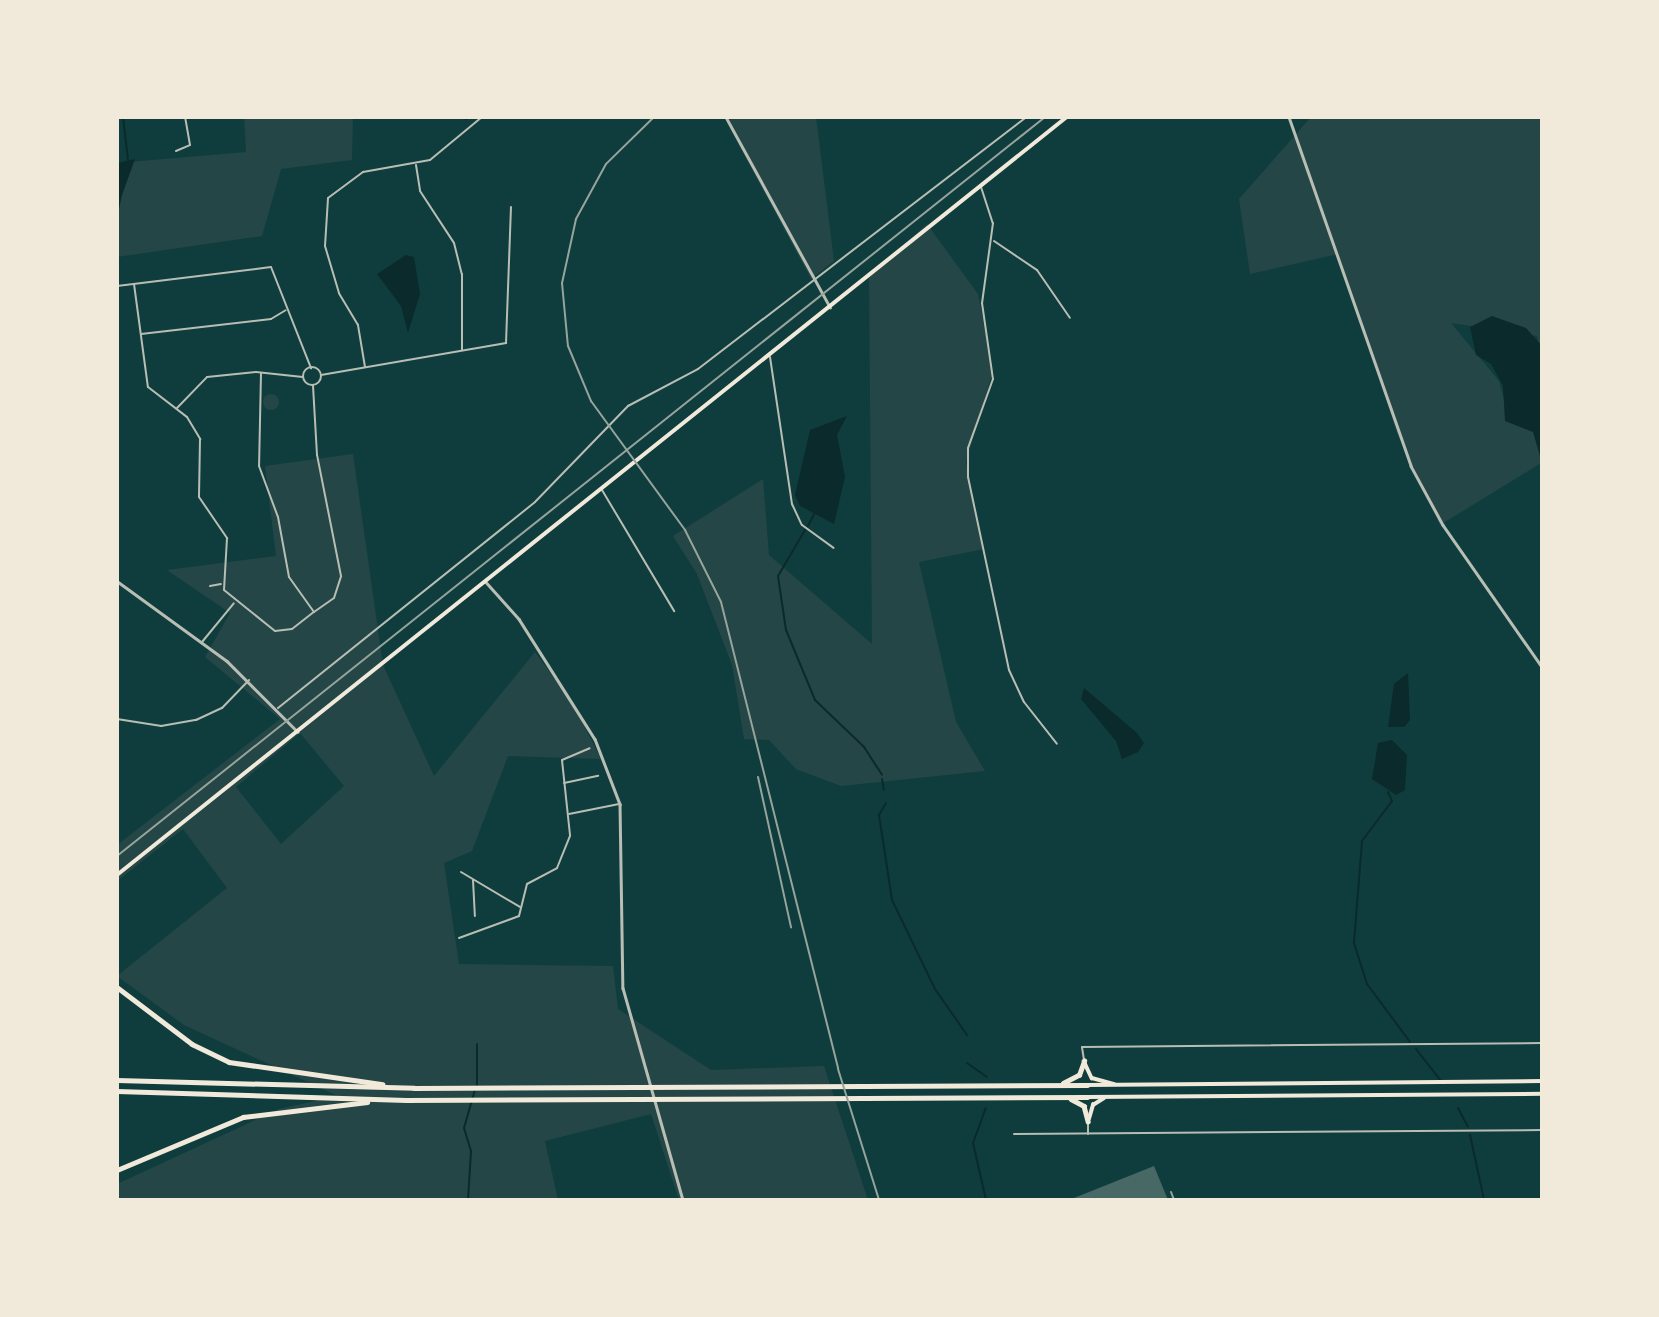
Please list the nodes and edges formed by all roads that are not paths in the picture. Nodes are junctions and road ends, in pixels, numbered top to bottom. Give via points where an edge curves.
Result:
1 (185, 117) edge
2 (482, 117) edge
3 (726, 117) edge
4 (1026, 117) edge
5 (1068, 117) edge
6 (1289, 117) edge
7 (176, 151) dead end
8 (416, 164) junction
9 (981, 187) junction
10 (512, 207) dead end
11 (993, 241) junction
12 (812, 278) junction
13 (134, 284) junction
14 (117, 286) edge
15 (830, 307) junction
16 (286, 310) junction
17 (1070, 318) dead end
18 (141, 334) junction
19 (462, 351) junction
20 (768, 355) junction
21 (365, 367) junction
22 (311, 368) junction
23 (261, 373) junction
24 (321, 375) junction
25 (303, 377) junction
26 (313, 385) junction
27 (177, 408) junction
28 (601, 489) junction
29 (834, 548) dead end
30 (117, 581) edge
31 (486, 582) junction
32 (222, 583) junction
33 (210, 586) dead end
34 (234, 602) junction
35 (674, 611) dead end
36 (314, 612) junction
37 (202, 642) junction
38 (1542, 667) edge
39 (249, 680) junction
40 (278, 708) junction
41 (117, 719) edge
42 (298, 732) junction
43 (1057, 744) dead end
44 (590, 748) dead end
45 (598, 776) dead end
46 (563, 783) junction
47 (620, 804) junction
48 (568, 814) junction
49 (461, 872) dead end
50 (117, 875) edge
51 (473, 879) junction
52 (521, 908) junction
53 (475, 916) dead end
54 (459, 938) dead end
55 (117, 987) edge
56 (1542, 1043) edge
57 (1084, 1061) junction
58 (117, 1080) edge
59 (1542, 1081) edge
60 (1087, 1085) joint
61 (1050, 1086) junction
62 (1126, 1086) junction
63 (414, 1088) junction
64 (117, 1091) edge
65 (1542, 1094) edge
66 (1087, 1097) joint
67 (1106, 1097) junction
68 (1067, 1098) junction
69 (406, 1100) junction
70 (1088, 1121) junction
71 (1542, 1130) edge
72 (1014, 1134) dead end
73 (1088, 1135) junction
74 (117, 1170) edge
75 (683, 1200) edge

1 - 7 street via 190,145
2 - 8 street via 437,156
3 - 12 street
4 - 12 street
5 - 9 main road
6 - 38 street via 1411,466 1443,525
8 - 19 street via 420,191 454,243 462,274
8 - 21 street via 349,178 328,198 323,218 325,246 339,293 358,325
9 - 11 street
9 - 15 main road
10 - 19 street via 507,341
11 - 17 street via 1037,270
11 - 43 street via 982,303 992,389 968,449 968,477 1009,670 1024,702
12 - 15 street
12 - 40 street via 698,369 647,393 615,419 535,502
13 - 14 street
13 - 16 street via 271,267
13 - 18 street
15 - 20 main road
16 - 18 street via 271,319
16 - 22 street
18 - 27 street via 148,387
19 - 21 street
20 - 28 main road
20 - 29 street via 775,367 792,503 802,525
21 - 24 street
22 - 24 street
22 - 25 street
23 - 25 street
23 - 27 street via 207,377
23 - 36 street via 259,466 281,525 289,577
24 - 26 street
25 - 26 street
26 - 36 street via 317,455 341,576 337,593
27 - 32 street via 200,439 199,497 227,538
28 - 31 main road
28 - 35 street
30 - 37 street
31 - 42 main road
31 - 47 street via 519,620 598,744
32 - 33 street
32 - 34 street
34 - 36 street via 278,632
34 - 37 street
37 - 39 street
39 - 40 street
39 - 41 street via 208,714 161,726
40 - 42 street
42 - 50 main road
44 - 46 street via 562,760
45 - 46 street
46 - 48 street
47 - 48 street
47 - 75 street via 621,973 642,1071
48 - 52 street via 570,835 557,868 527,884
49 - 51 street
51 - 52 street
51 - 53 street
52 - 54 street via 519,916
55 - 63 highway via 192,1044 229,1062
56 - 57 street via 1082,1047
57 - 61 highway via 1076,1078
57 - 62 main road via 1095,1080
58 - 63 highway
59 - 62 main road
60 - 61 highway
60 - 62 main road
61 - 63 highway
64 - 69 highway
65 - 67 main road
66 - 67 main road
66 - 68 highway
67 - 70 main road via 1093,1105
68 - 69 highway
68 - 70 highway via 1082,1104
69 - 74 highway via 243,1116
70 - 73 street
71 - 73 street
72 - 73 street

